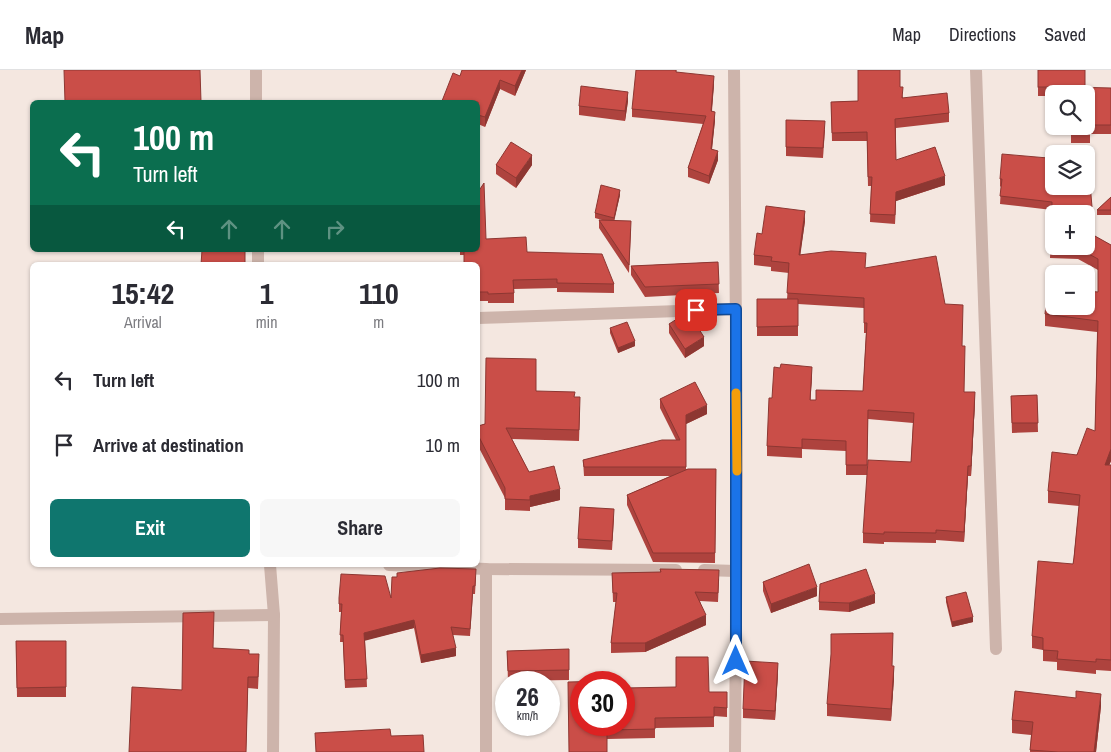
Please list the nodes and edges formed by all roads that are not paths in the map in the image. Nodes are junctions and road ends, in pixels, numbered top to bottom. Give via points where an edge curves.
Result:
1 (256, 70) edge
2 (734, 70) edge
3 (976, 70) edge
4 (256, 100) edge
5 (736, 309) junction
6 (480, 318) edge
7 (270, 567) edge
8 (438, 567) edge
9 (486, 569) junction
10 (736, 571) junction
11 (274, 615) junction
12 (0, 619) edge
13 (996, 649) dead end
14 (273, 752) edge
15 (486, 752) edge
16 (735, 752) edge

1 - 4 street
2 - 5 street
3 - 13 street
5 - 6 street
5 - 10 street
7 - 11 street
8 - 9 street
9 - 10 street
9 - 15 street
10 - 16 street
11 - 12 street
11 - 14 street

